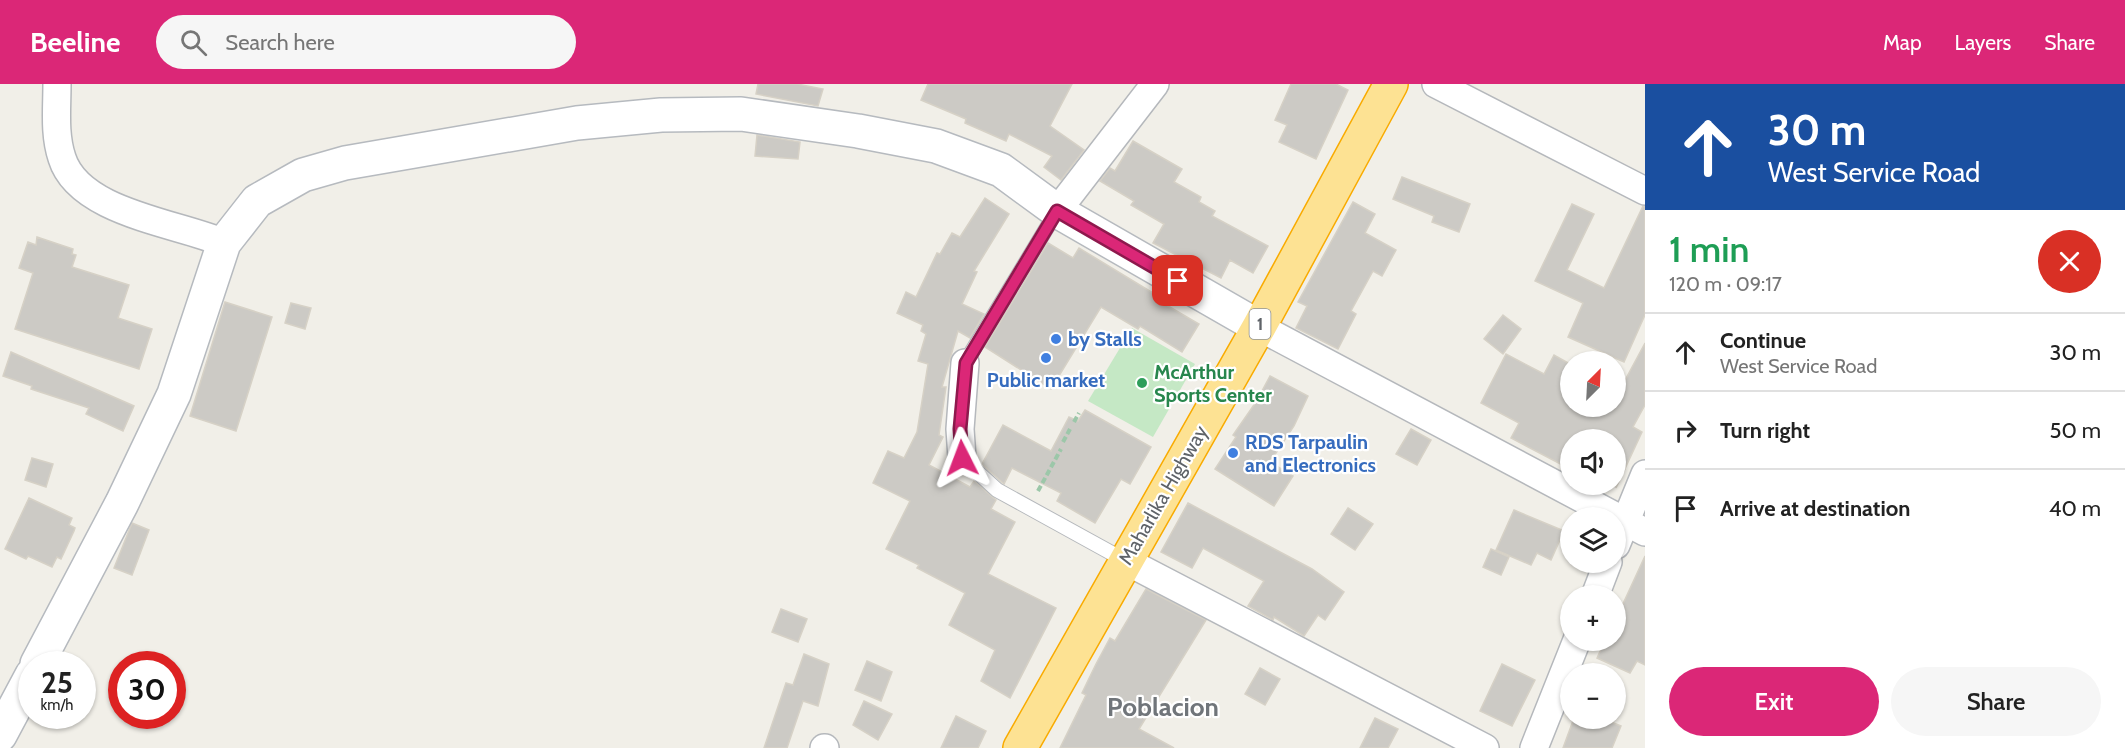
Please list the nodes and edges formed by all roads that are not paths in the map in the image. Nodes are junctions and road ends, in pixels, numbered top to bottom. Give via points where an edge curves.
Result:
1 (57, 84) edge
2 (1155, 84) edge
3 (1391, 84) edge
4 (1436, 84) edge
5 (1645, 191) edge
6 (1057, 211) junction
7 (224, 243) junction
8 (1258, 327) junction
9 (966, 363) joint
10 (962, 458) joint
11 (1645, 474) edge
12 (1629, 532) edge
13 (1126, 561) junction
14 (44, 651) edge
15 (1573, 651) edge
16 (18, 701) edge
17 (0, 735) edge
18 (1020, 748) edge
19 (1485, 748) edge
20 (1534, 748) edge

1 - 7 street via 57,134 62,160 91,195 165,225
2 - 6 street
3 - 8 highway, Maharlika Highway / 1
4 - 5 street
6 - 7 main road via 1000,170 936,146 741,114 661,115 577,123 345,163 303,174 257,201
6 - 8 main road
6 - 9 lane
7 - 14 main road via 174,394
8 - 12 street
8 - 13 highway, Maharlika Highway / 1
9 - 10 street via 960,429
10 - 13 lane via 997,490
11 - 12 street
13 - 18 highway, Maharlika Highway / 1
13 - 19 street
15 - 20 street
16 - 17 main road

